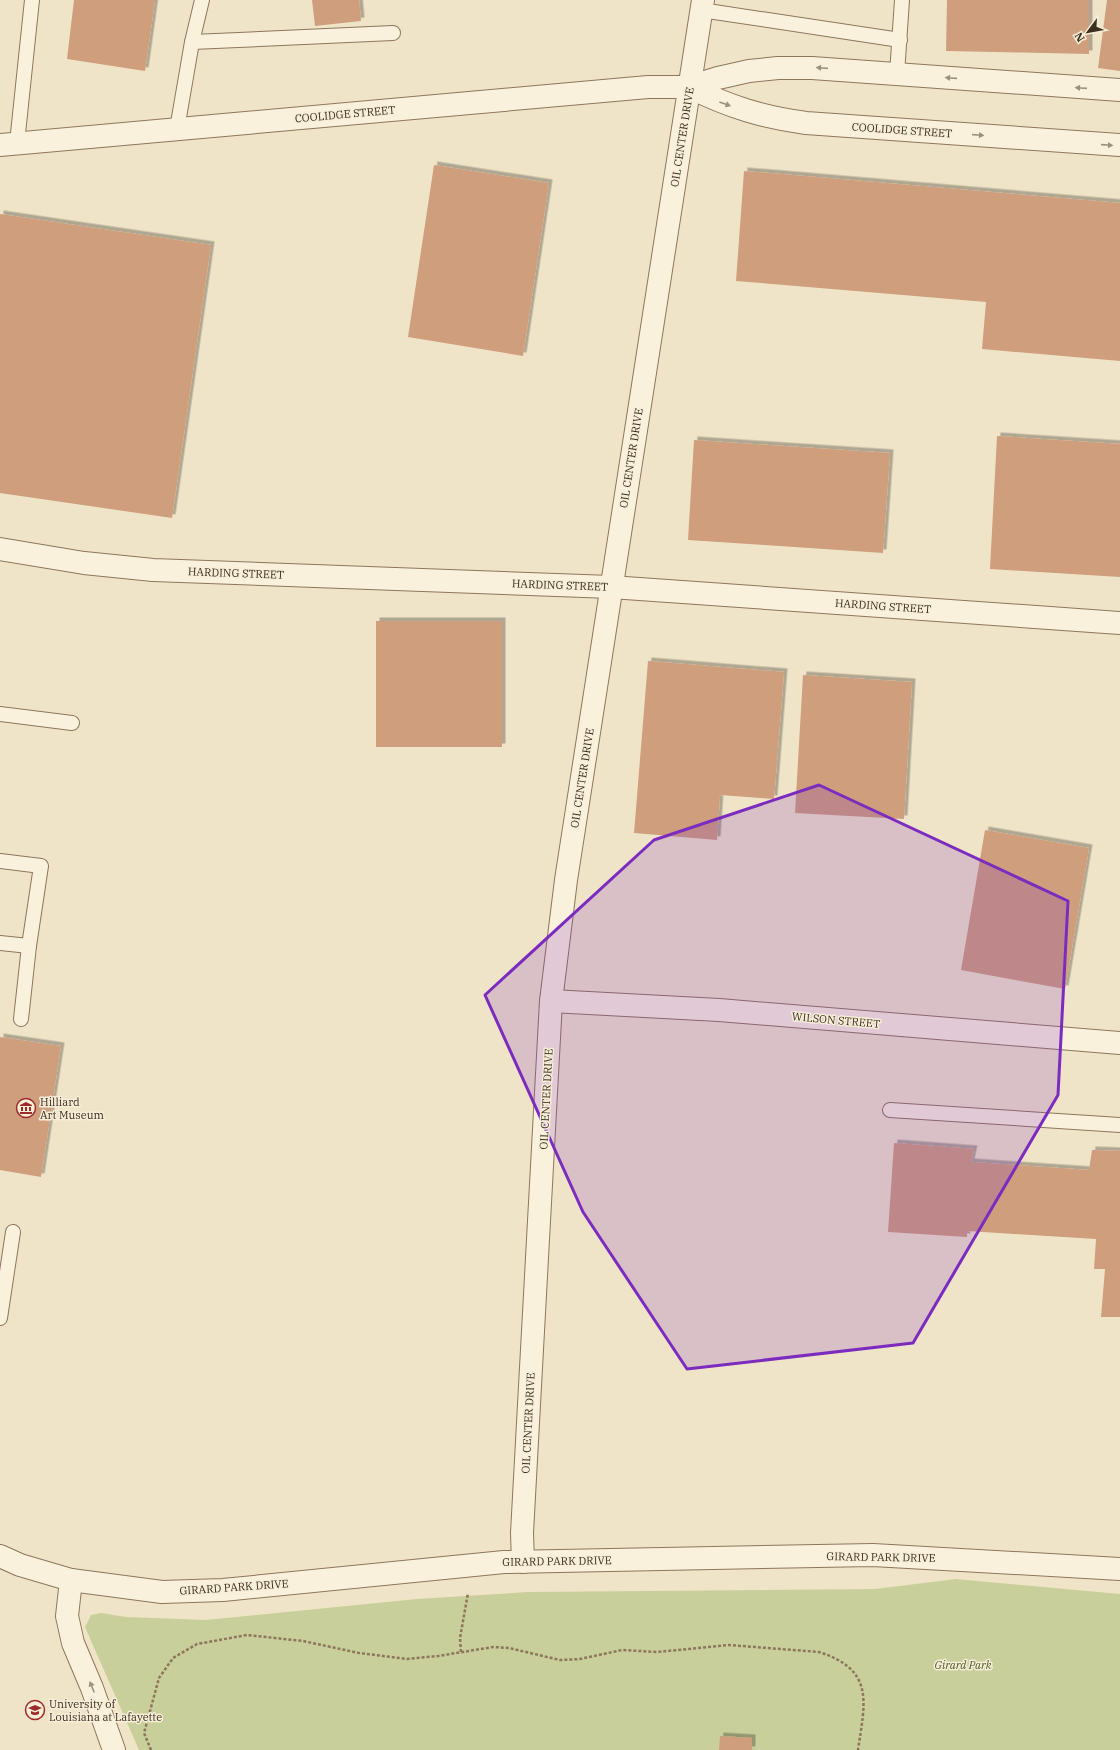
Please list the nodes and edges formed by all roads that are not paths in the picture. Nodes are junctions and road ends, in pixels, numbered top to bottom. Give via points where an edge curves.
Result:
1 (32, 0) edge
2 (202, 0) edge
3 (902, 0) edge
4 (702, 5) edge
5 (394, 33) dead end
6 (900, 40) junction
7 (192, 42) junction
8 (897, 74) junction
9 (689, 87) junction
10 (1120, 90) edge
11 (177, 129) junction
12 (9, 144) edge
13 (1120, 145) edge
14 (0, 549) edge
15 (611, 587) junction
16 (1120, 623) edge
17 (0, 714) edge
18 (72, 723) dead end
19 (0, 861) edge
20 (0, 943) edge
21 (29, 946) junction
22 (551, 1001) junction
23 (22, 1019) dead end
24 (1120, 1043) edge
25 (890, 1110) dead end
26 (1120, 1125) edge
27 (13, 1232) dead end
28 (0, 1318) edge
29 (0, 1556) edge
30 (523, 1562) junction
31 (1120, 1569) edge
32 (71, 1580) junction
33 (114, 1750) edge

1 - 12 lane
2 - 7 lane
3 - 6 lane
4 - 6 lane
4 - 9 street, OIL CENTER DRIVE
5 - 7 lane
6 - 8 lane
7 - 11 lane
8 -> 9 street, COOLIDGE STREET via 778,68 750,71
10 -> 8 street, COOLIDGE STREET
9 - 11 street, COOLIDGE STREET via 648,88
9 -> 13 street, COOLIDGE STREET via 744,111 806,123
9 - 15 street, OIL CENTER DRIVE
11 - 12 street, COOLIDGE STREET
14 - 15 street, HARDING STREET via 84,563 153,570
15 - 16 street, HARDING STREET
15 - 22 street, OIL CENTER DRIVE via 566,880
17 - 18 lane
19 - 21 lane via 41,866
20 - 21 lane
21 - 23 lane
22 - 24 street, WILSON STREET via 719,1010
22 - 30 street, OIL CENTER DRIVE via 522,1533
25 - 26 lane
27 - 28 lane
29 - 32 street, GIRARD PARK DRIVE via 20,1565
30 - 31 street, GIRARD PARK DRIVE via 873,1554
30 - 32 street, GIRARD PARK DRIVE via 223,1590 162,1592
33 -> 32 street via 73,1643 67,1616

